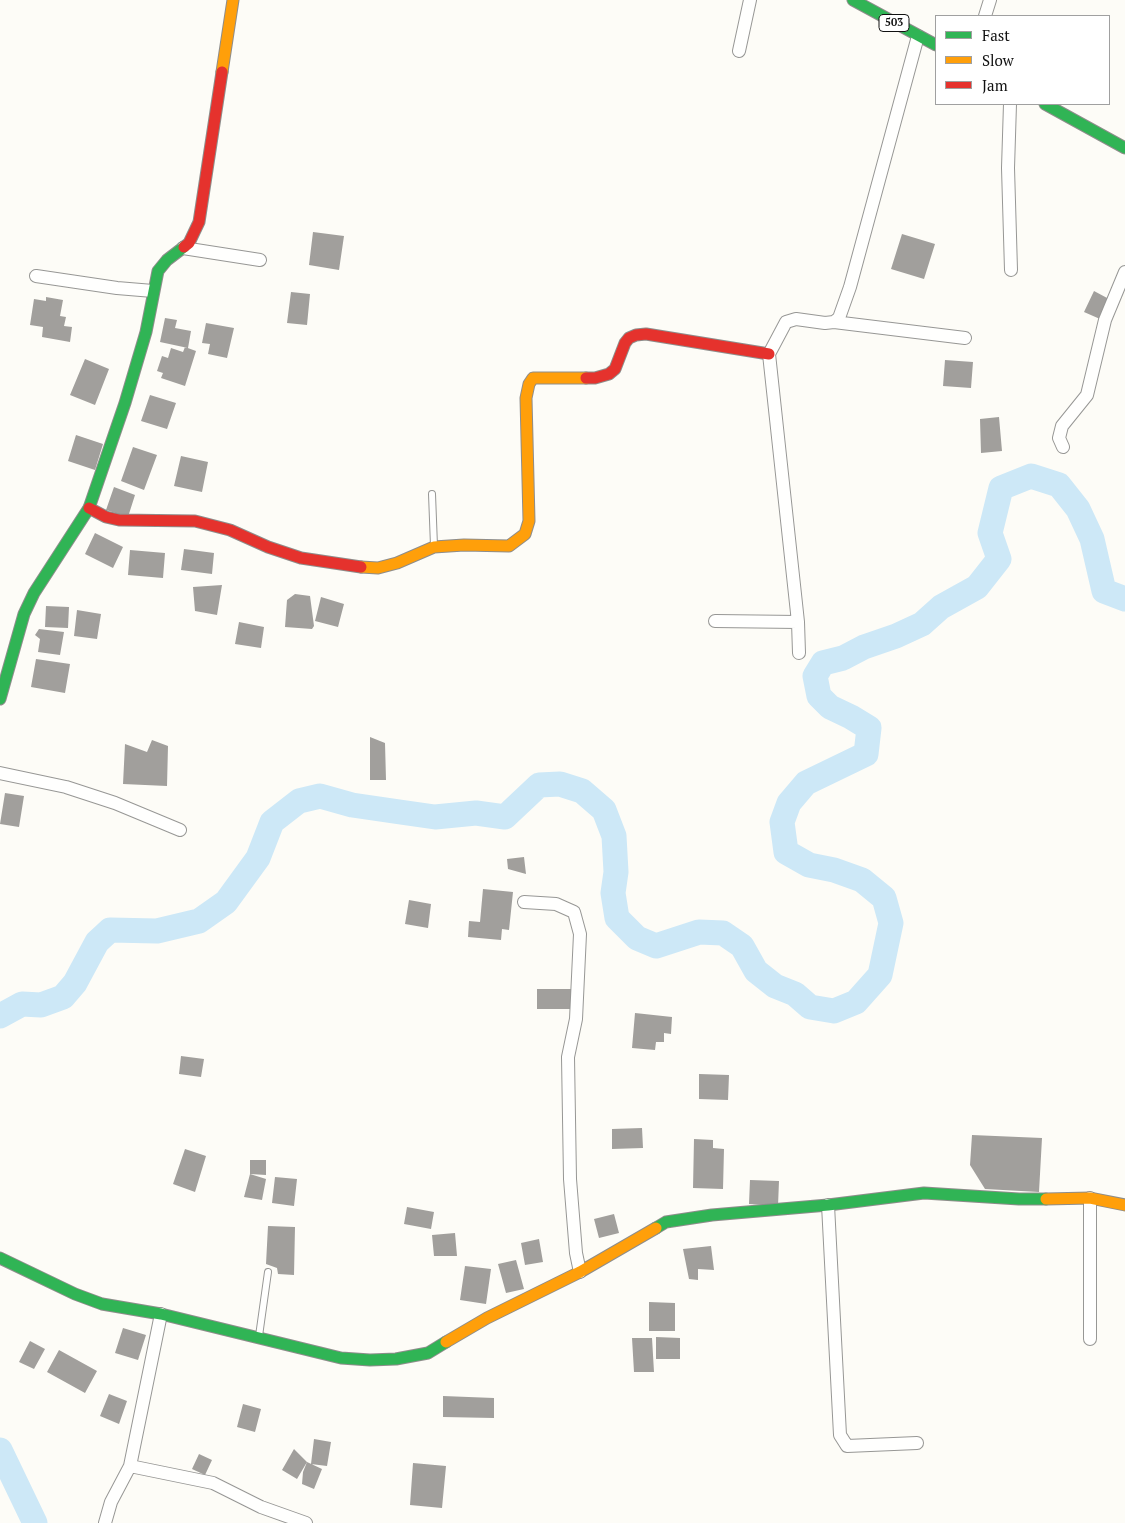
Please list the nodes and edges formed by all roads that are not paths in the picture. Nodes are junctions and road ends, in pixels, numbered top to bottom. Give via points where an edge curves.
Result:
1 (233, 0) edge
2 (750, 0) edge
3 (853, 0) edge
4 (990, 0) edge
5 (985, 15) edge
6 (918, 36) junction
7 (935, 44) edge
8 (739, 50) dead end
9 (1010, 105) edge
10 (1047, 105) edge
11 (1125, 148) edge
12 (183, 248) junction
13 (260, 260) dead end
14 (1011, 270) dead end
15 (1125, 272) edge
16 (36, 276) dead end
17 (153, 291) junction
18 (834, 322) junction
19 (964, 338) dead end
20 (769, 354) junction
21 (1063, 448) dead end
22 (432, 494) dead end
23 (89, 508) junction
24 (434, 547) junction
25 (715, 620) dead end
26 (798, 622) junction
27 (799, 653) dead end
28 (0, 699) edge
29 (0, 773) edge
30 (180, 830) dead end
31 (524, 902) dead end
32 (1090, 1198) junction
33 (828, 1205) junction
34 (1125, 1205) edge
35 (0, 1258) edge
36 (268, 1272) dead end
37 (580, 1272) junction
38 (161, 1314) junction
39 (259, 1338) junction
40 (1090, 1339) dead end
41 (917, 1443) dead end
42 (130, 1466) junction
43 (105, 1523) edge
44 (306, 1523) edge

1 - 12 street via 199,222
2 - 8 street
3 - 6 street, 503
4 - 5 street
6 - 7 street, 503
6 - 18 street via 850,287 839,318
9 - 14 street
10 - 11 street
12 - 13 street
12 - 17 street via 162,265
15 - 21 street via 1105,320 1087,395 1062,426 1059,438
16 - 17 street
17 - 23 street via 146,332
18 - 19 street
18 - 20 street via 796,318 786,322
20 - 24 street via 636,335 625,343 615,369 609,374 595,378 534,378 526,398 529,521 524,534 509,546
20 - 26 street
22 - 24 lane
23 - 24 street via 119,520 195,521 230,530 301,558 354,566 378,568
23 - 28 street via 24,614
25 - 26 street
26 - 27 street
29 - 30 street via 66,787
31 - 37 street via 556,904 574,912 580,934 576,1019 568,1057 570,1180
32 - 33 street via 924,1193
32 - 34 street
32 - 40 street
33 - 37 street via 666,1222
33 - 41 street via 840,1435 847,1446
35 - 38 street via 102,1304
36 - 39 lane
37 - 39 street via 487,1318 428,1353 396,1360 341,1358
38 - 39 street
38 - 42 street
42 - 43 street via 111,1502
42 - 44 street via 213,1483 261,1507

